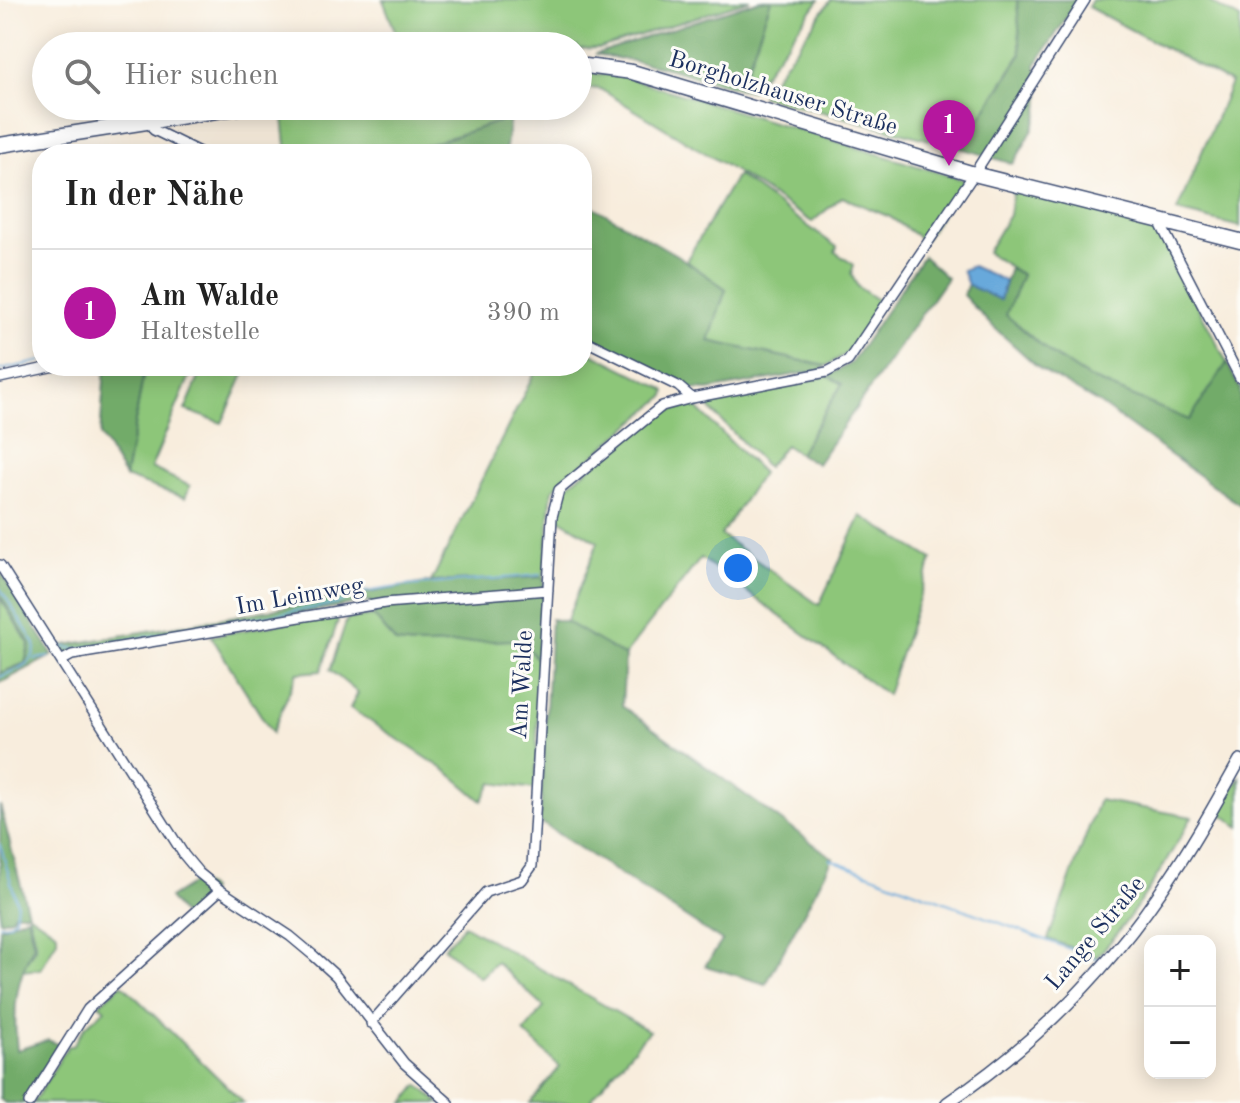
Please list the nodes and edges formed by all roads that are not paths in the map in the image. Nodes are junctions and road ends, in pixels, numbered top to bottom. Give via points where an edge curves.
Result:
1 (1085, 0) edge
2 (592, 67) edge
3 (156, 120) edge
4 (149, 121) junction
5 (183, 144) edge
6 (0, 145) edge
7 (974, 174) junction
8 (1163, 221) junction
9 (1240, 241) edge
10 (592, 344) edge
11 (32, 371) edge
12 (0, 378) edge
13 (1240, 378) edge
14 (692, 398) junction
15 (0, 565) edge
16 (548, 590) junction
17 (61, 661) junction
18 (1240, 760) edge
19 (220, 890) junction
20 (371, 1023) junction
21 (29, 1103) edge
22 (449, 1103) edge
23 (947, 1103) edge

1 - 7 street
2 - 7 main road, Borgholzhauser Straße via 646,76
3 - 4 main road
4 - 5 street via 154,130
4 - 6 main road
7 - 8 main road, Borgholzhauser Straße
7 - 14 street, Am Walde via 848,361 827,372
8 - 9 main road, Borgholzhauser Straße
8 - 13 street
10 - 14 street
11 - 12 street
14 - 16 street, Am Walde via 662,406 559,490 552,517
15 - 17 street
16 - 17 street, Im Leimweg via 385,603
16 - 20 street, Am Walde via 531,871 522,880 486,892
17 - 19 street via 184,855
18 - 23 street, Lange Straße via 1176,869 1124,941 1051,1020
19 - 20 street via 314,956
19 - 21 street via 88,1009
20 - 22 street via 404,1063

